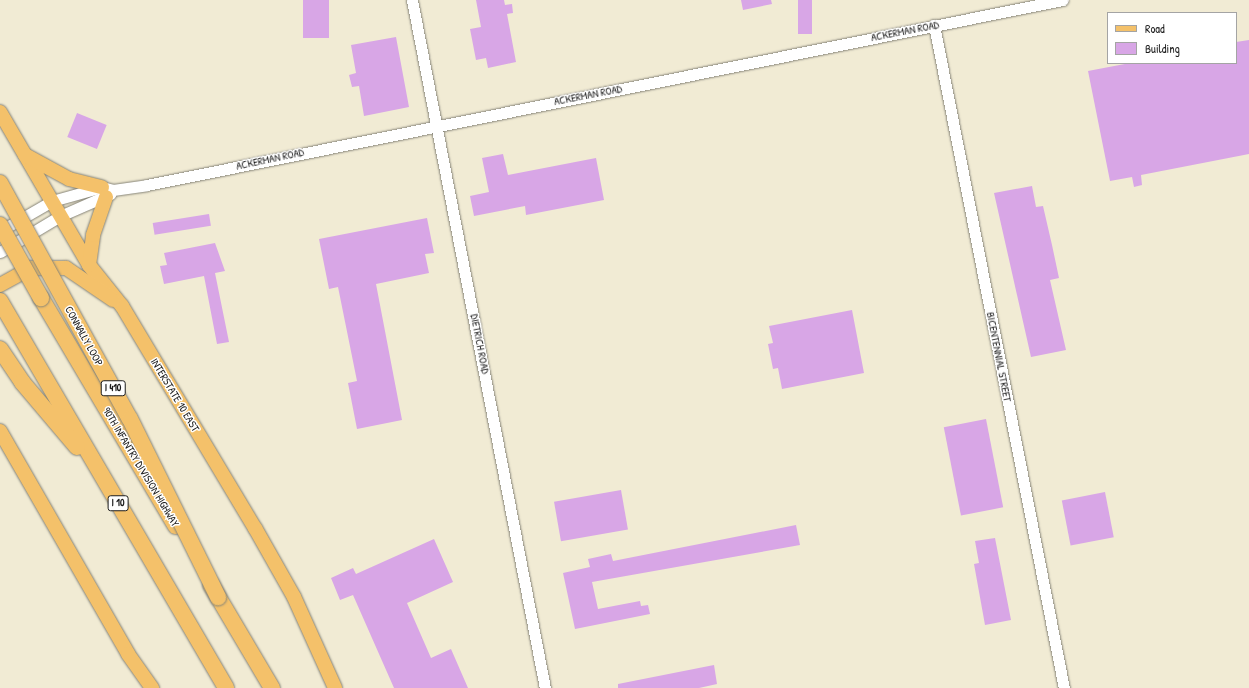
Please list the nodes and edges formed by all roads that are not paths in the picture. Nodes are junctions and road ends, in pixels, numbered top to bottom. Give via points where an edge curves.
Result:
1 (412, 0) edge
2 (1062, 0) edge
3 (934, 25) junction
4 (0, 112) edge
5 (438, 126) junction
6 (25, 155) junction
7 (0, 184) edge
8 (107, 192) junction
9 (52, 201) junction
10 (60, 216) junction
11 (0, 225) edge
12 (0, 231) edge
13 (0, 252) edge
14 (89, 265) junction
15 (0, 285) edge
16 (0, 301) edge
17 (122, 306) junction
18 (0, 349) edge
19 (0, 431) edge
20 (106, 481) junction
21 (218, 597) junction
22 (152, 688) edge
23 (226, 688) edge
24 (272, 688) edge
25 (335, 688) edge
26 (545, 688) edge
27 (1064, 688) edge

1 - 5 street, DIETRICH ROAD
2 - 3 street, ACKERMAN ROAD
3 - 5 street, ACKERMAN ROAD
3 - 27 street, BICENTENNIAL STREET
4 - 6 main road, INTERSTATE 10 EAST
5 - 8 street, ACKERMAN ROAD
5 - 26 street, DIETRICH ROAD
6 - 8 main road via 69,179
6 - 9 main road, INTERSTATE 10 EAST
7 - 21 highway, CONNALLY LOOP / I 410, bridge via 130,419
8 - 9 street, ACKERMAN ROAD
8 - 10 street, ACKERMAN ROAD
8 - 14 main road via 93,234
9 - 10 main road, INTERSTATE 10 EAST
9 - 12 street, ACKERMAN ROAD
10 - 13 street, ACKERMAN ROAD
10 - 14 main road, INTERSTATE 10 EAST
11 - 21 highway, 90TH INFANTRY DIVISION HIGHWAY, bridge
14 - 17 main road, INTERSTATE 10 EAST
15 - 17 main road via 31,268 66,268
16 - 20 highway, I 10
17 - 25 main road, INTERSTATE 10 EAST via 294,597
18 - 20 highway via 22,382
19 - 22 main road via 128,654
20 - 23 highway, I 10
21 - 24 highway, 90TH INFANTRY DIVISION HIGHWAY

